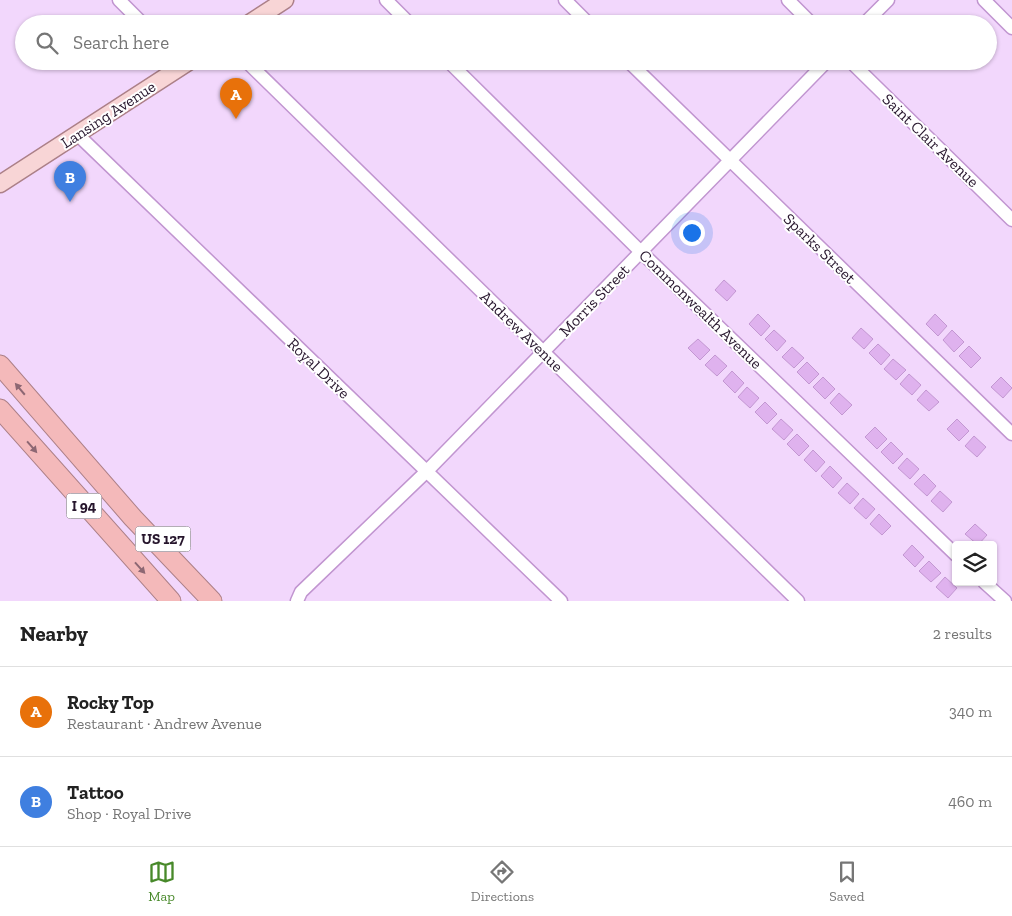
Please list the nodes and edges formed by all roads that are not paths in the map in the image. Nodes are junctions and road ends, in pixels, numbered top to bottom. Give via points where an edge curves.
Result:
1 (119, 0) edge
2 (285, 0) edge
3 (386, 0) edge
4 (565, 0) edge
5 (788, 0) edge
6 (888, 0) edge
7 (984, 0) edge
8 (134, 15) edge
9 (262, 15) edge
10 (401, 15) edge
11 (580, 15) edge
12 (803, 15) edge
13 (873, 15) edge
14 (1012, 28) edge
15 (173, 70) edge
16 (255, 70) edge
17 (457, 70) edge
18 (637, 70) edge
19 (818, 70) edge
20 (859, 70) edge
21 (77, 134) junction
22 (730, 161) junction
23 (0, 184) edge
24 (1012, 220) edge
25 (641, 252) junction
26 (544, 352) junction
27 (0, 365) edge
28 (0, 410) edge
29 (1012, 434) edge
30 (427, 472) junction
31 (98, 479) junction
32 (952, 551) edge
33 (988, 586) edge
34 (171, 601) edge
35 (212, 601) edge
36 (228, 601) edge
37 (297, 601) edge
38 (561, 601) edge
39 (798, 601) edge
40 (1005, 601) edge

1 - 8 street
2 - 9 main road
3 - 10 street
4 - 11 street
5 - 12 street
6 - 13 street
7 - 14 street
15 - 21 main road, Lansing Avenue
16 - 26 street, Andrew Avenue
17 - 25 street, Commonwealth Avenue
18 - 22 street, Sparks Street
19 - 22 street, Morris Street
20 - 24 street, Saint Clair Avenue
21 - 23 main road, Lansing Avenue
21 - 30 street, Royal Drive
22 - 25 street, Morris Street
22 - 29 street, Sparks Street
25 - 26 street, Morris Street
25 - 32 street, Commonwealth Avenue
26 - 30 street, Morris Street
26 - 39 street, Andrew Avenue
31 -> 27 highway, I 94
28 -> 34 highway, I 94
30 - 37 street, Morris Street via 301,592
30 - 38 street, Royal Drive
31 - 35 highway, I 94
31 - 36 highway, US 127
33 - 40 street

